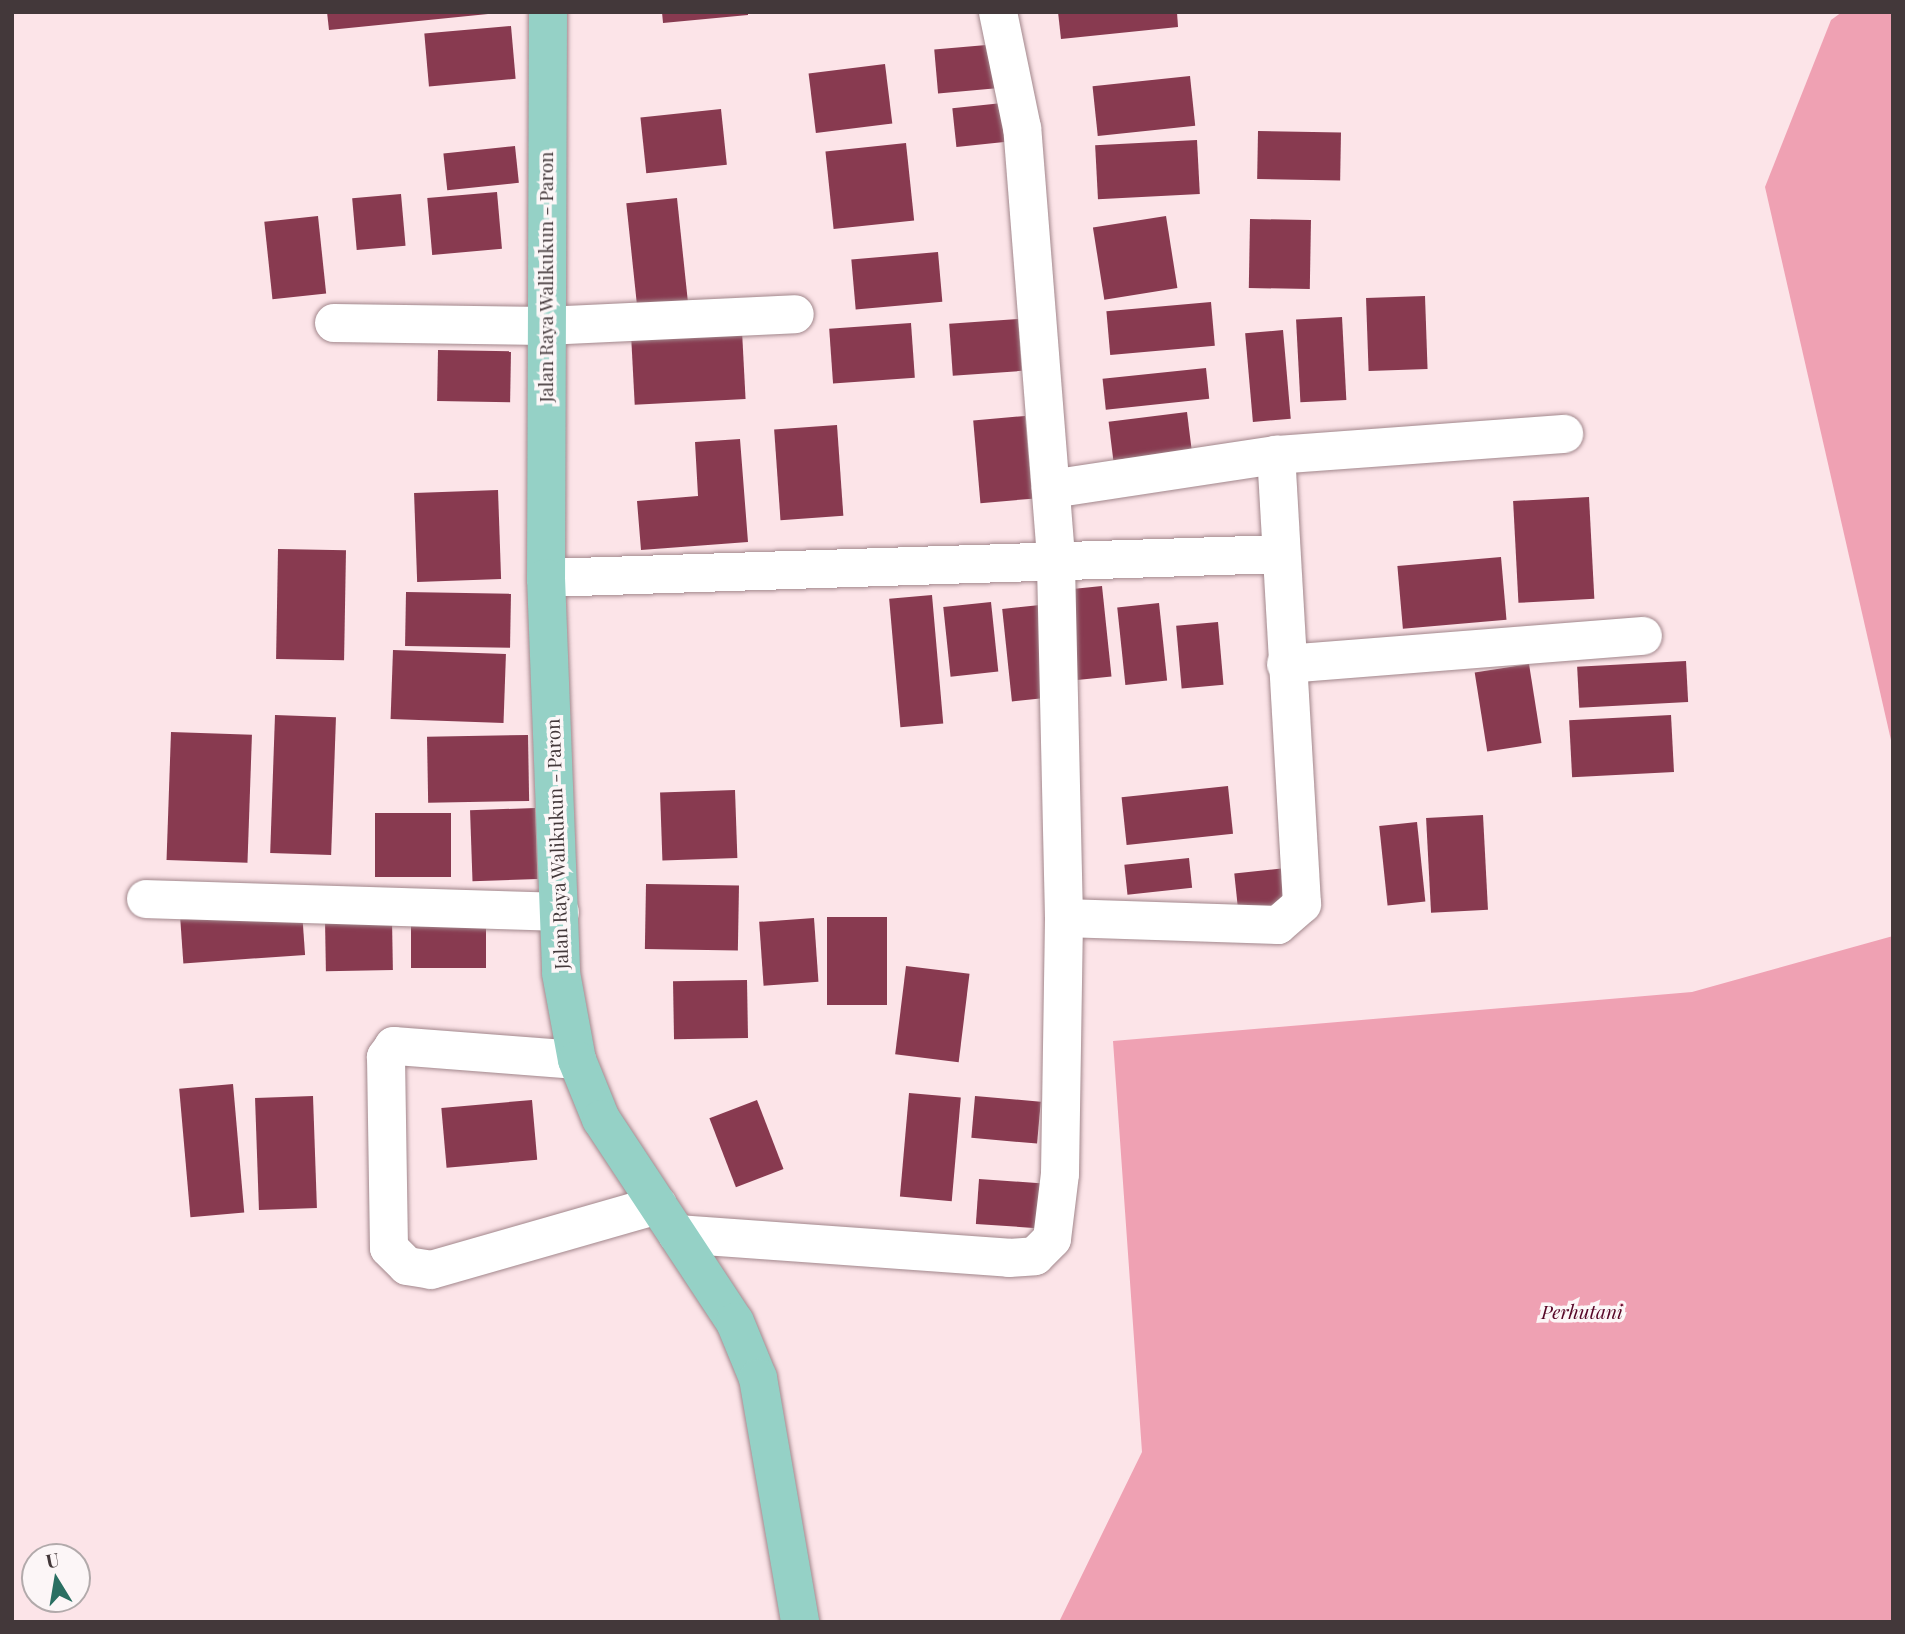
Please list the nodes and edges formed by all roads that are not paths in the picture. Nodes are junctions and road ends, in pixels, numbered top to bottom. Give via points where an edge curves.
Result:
1 (548, 12) edge
2 (998, 12) edge
3 (794, 314) dead end
4 (334, 323) dead end
5 (545, 326) junction
6 (1564, 434) dead end
7 (1276, 455) junction
8 (1051, 489) junction
9 (1280, 554) junction
10 (1056, 558) junction
11 (546, 578) junction
12 (1643, 636) dead end
13 (1286, 664) junction
14 (146, 899) dead end
15 (560, 912) junction
16 (1064, 918) junction
17 (577, 1060) junction
18 (668, 1220) junction
19 (800, 1622) edge

1 - 5 main road, Jalan Raya Walikukun - Paron
2 - 8 street via 1023,128
3 - 5 street
4 - 5 street
5 - 11 main road, Jalan Raya Walikukun - Paron
6 - 7 street
7 - 8 street
7 - 9 street
8 - 10 street
9 - 10 street
9 - 13 street
10 - 11 street
10 - 16 street
11 - 15 main road, Jalan Raya Walikukun - Paron
12 - 13 street
13 - 16 street via 1302,904 1293,917 1278,925
14 - 15 street
15 - 17 main road, Jalan Raya Walikukun - Paron via 561,973
16 - 18 street via 1060,1174 1052,1239 1035,1256
17 - 18 main road, Jalan Raya Walikukun - Paron via 601,1119
17 - 18 street via 394,1046 386,1057 389,1248 407,1266 431,1270
18 - 19 main road, Jalan Raya Walikukun - Paron via 735,1322 758,1378

